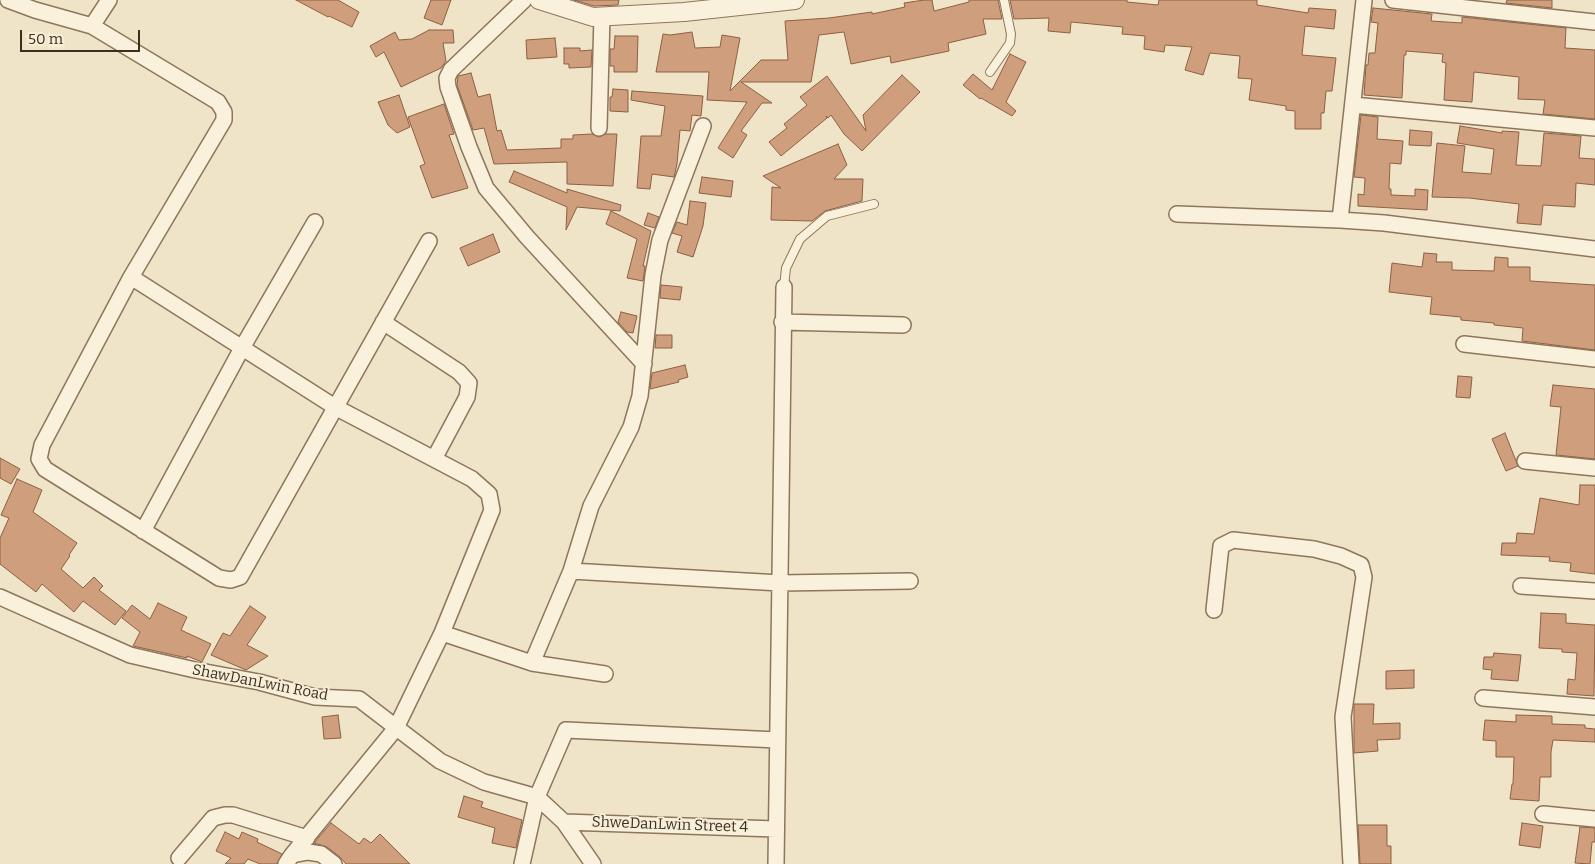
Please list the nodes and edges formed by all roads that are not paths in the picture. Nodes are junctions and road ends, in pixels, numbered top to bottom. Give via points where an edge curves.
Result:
1 (8, 0) edge
2 (109, 0) edge
3 (524, 0) edge
4 (539, 0) edge
5 (795, 0) edge
6 (1004, 0) edge
7 (1364, 0) edge
8 (1393, 0) edge
9 (602, 16) junction
10 (1595, 22) edge
11 (92, 26) junction
12 (990, 72) dead end
13 (1353, 105) junction
14 (703, 126) dead end
15 (599, 128) dead end
16 (1595, 128) edge
17 (874, 204) dead end
18 (1177, 214) dead end
19 (1340, 220) junction
20 (315, 222) dead end
21 (429, 241) dead end
22 (1595, 249) edge
23 (130, 277) junction
24 (784, 287) joint
25 (383, 322) junction
26 (782, 322) junction
27 (903, 325) dead end
28 (1464, 344) dead end
29 (242, 348) junction
30 (1595, 359) edge
31 (644, 364) junction
32 (335, 407) junction
33 (434, 459) junction
34 (1525, 461) dead end
35 (1595, 468) edge
36 (143, 531) junction
37 (571, 571) junction
38 (910, 581) dead end
39 (780, 584) junction
40 (1522, 586) dead end
41 (1595, 591) edge
42 (0, 598) edge
43 (1214, 610) dead end
44 (442, 633) junction
45 (532, 663) junction
46 (605, 674) dead end
47 (1484, 698) dead end
48 (1595, 707) edge
49 (396, 728) junction
50 (777, 740) junction
51 (537, 797) junction
52 (1543, 814) dead end
53 (1595, 819) edge
54 (564, 822) junction
55 (776, 829) junction
56 (307, 838) junction
57 (179, 858) dead end
58 (289, 860) edge
59 (334, 864) edge
60 (522, 864) edge
61 (593, 864) edge
62 (776, 864) edge
63 (1350, 864) edge

1 - 11 street
2 - 11 street
3 - 31 street via 456,65 447,78 448,87 486,188 526,237
4 - 9 street
5 - 9 street via 684,12
6 - 12 lane via 1010,42
7 - 13 street
8 - 10 street
9 - 15 street
11 - 23 street via 218,102 224,112 224,120
13 - 16 street
13 - 19 street
14 - 31 street via 660,240
17 - 24 lane via 827,216 800,240 786,268
18 - 19 street
19 - 22 street
20 - 29 street
21 - 25 street
23 - 29 street
23 - 36 street via 42,445 40,459 45,469
24 - 26 street
25 - 32 street
25 - 33 street via 459,372 469,383 467,397
26 - 27 street
26 - 39 street
28 - 30 street
29 - 32 street
29 - 36 street
31 - 37 street via 640,396 631,427 591,506
32 - 33 street
32 - 36 street via 240,577 231,580 219,578
33 - 44 street via 472,479 490,494 492,510
34 - 35 street
37 - 39 street
37 - 45 street
38 - 39 street
39 - 50 street
40 - 41 street
42 - 49 street, ShawDanLwin Road via 130,655 315,697 359,699
43 - 63 street via 1221,546 1233,540 1314,549 1341,556 1361,566 1364,577 1343,717
44 - 45 street
44 - 49 street
45 - 46 street
47 - 48 street
49 - 51 street, ShawDanLwin Road via 440,761 484,782
49 - 56 street
50 - 51 street via 566,730
50 - 55 street
51 - 54 street, ShawDanLwin Road
51 - 60 street
52 - 53 street
54 - 55 street, ShweDanLwin Street 4
54 - 61 street, ShawDanLwin Road
55 - 62 street
56 - 57 street via 224,815 213,818
56 - 58 street
58 - 59 street via 308,852 321,854

